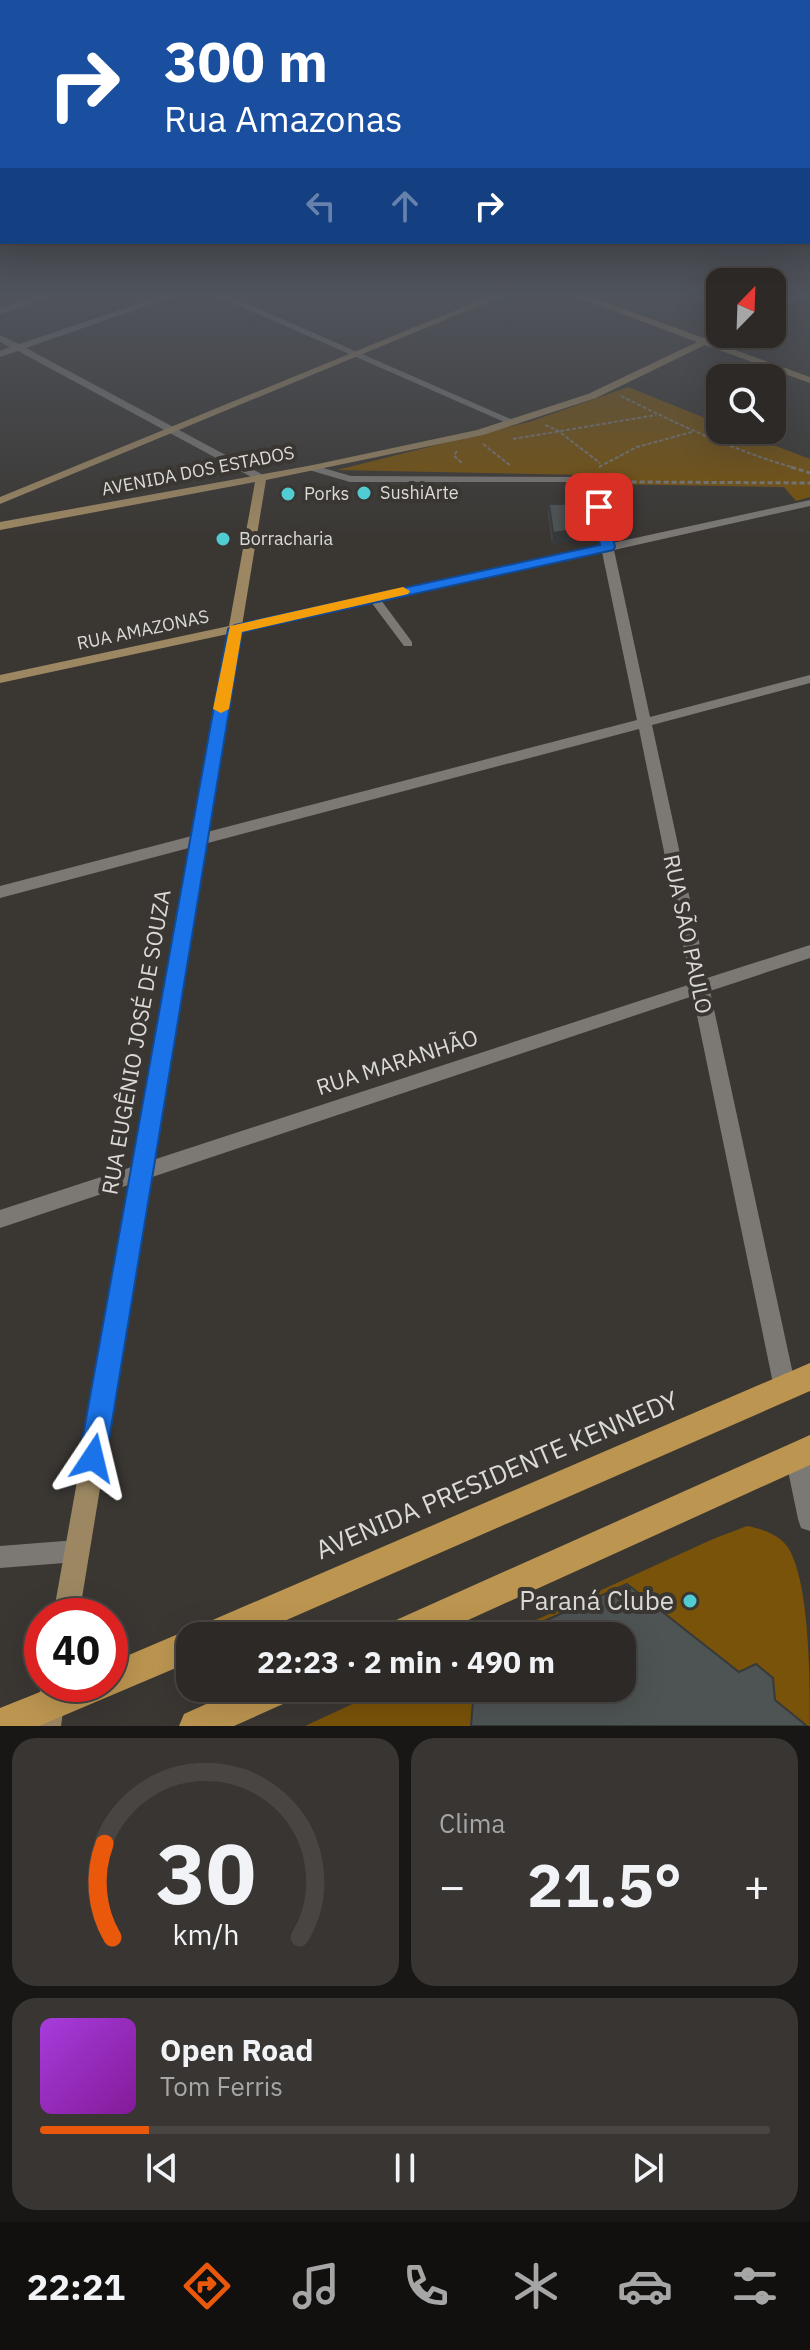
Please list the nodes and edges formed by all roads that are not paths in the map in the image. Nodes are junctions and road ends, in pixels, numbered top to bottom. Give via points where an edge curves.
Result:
1 (70, 376) edge
2 (305, 376) edge
3 (403, 376) edge
4 (635, 376) edge
5 (515, 423) junction
6 (172, 430) junction
7 (313, 468) junction
8 (594, 474) joint
9 (261, 478) junction
10 (0, 501) edge
11 (810, 503) edge
12 (0, 526) edge
13 (608, 547) junction
14 (374, 598) junction
15 (235, 629) junction
16 (408, 644) dead end
17 (0, 679) edge
18 (810, 679) edge
19 (644, 722) junction
20 (199, 841) junction
21 (0, 892) edge
22 (810, 951) edge
23 (700, 987) junction
24 (142, 1172) junction
25 (0, 1219) edge
26 (798, 1382) edge
27 (803, 1453) edge
28 (810, 1519) edge
29 (77, 1551) junction
30 (0, 1557) edge
31 (69, 1598) edge
32 (244, 1622) edge
33 (427, 1622) edge
34 (176, 1651) edge
35 (128, 1672) edge
36 (249, 1702) edge
37 (50, 1704) edge
38 (0, 1725) edge
39 (196, 1726) edge

1 - 6 street
2 - 6 street
3 - 5 street
4 - 5 street
5 - 7 street
6 - 9 street
6 - 10 street
7 - 8 street, AVENIDA DOS ESTADOS via 350,479
7 - 9 street, AVENIDA DOS ESTADOS
8 - 13 street, RUA SÃO PAULO
9 - 12 street, AVENIDA DOS ESTADOS
9 - 15 street, RUA EUGÊNIO JOSÉ DE SOUZA
11 - 13 street, RUA AMAZONAS
13 - 14 street, RUA AMAZONAS
13 - 19 street, RUA SÃO PAULO
14 - 15 street, RUA AMAZONAS
14 - 16 lane
15 - 17 street, RUA AMAZONAS
15 - 20 street, RUA EUGÊNIO JOSÉ DE SOUZA
18 - 19 street
19 - 20 street
19 - 23 street, RUA SÃO PAULO
20 - 21 street
20 - 24 street, RUA EUGÊNIO JOSÉ DE SOUZA
22 - 23 street, RUA MARANHÃO
23 - 24 street, RUA MARANHÃO
23 - 26 street, RUA SÃO PAULO
24 - 25 street, RUA MARANHÃO
24 - 29 street, RUA EUGÊNIO JOSÉ DE SOUZA
26 - 32 main road, AVENIDA PRESIDENTE KENNEDY
27 - 28 street
27 - 33 main road
29 - 30 lane
29 - 31 street, RUA EUGÊNIO JOSÉ DE SOUZA
34 - 35 main road
36 - 39 main road
37 - 38 main road

